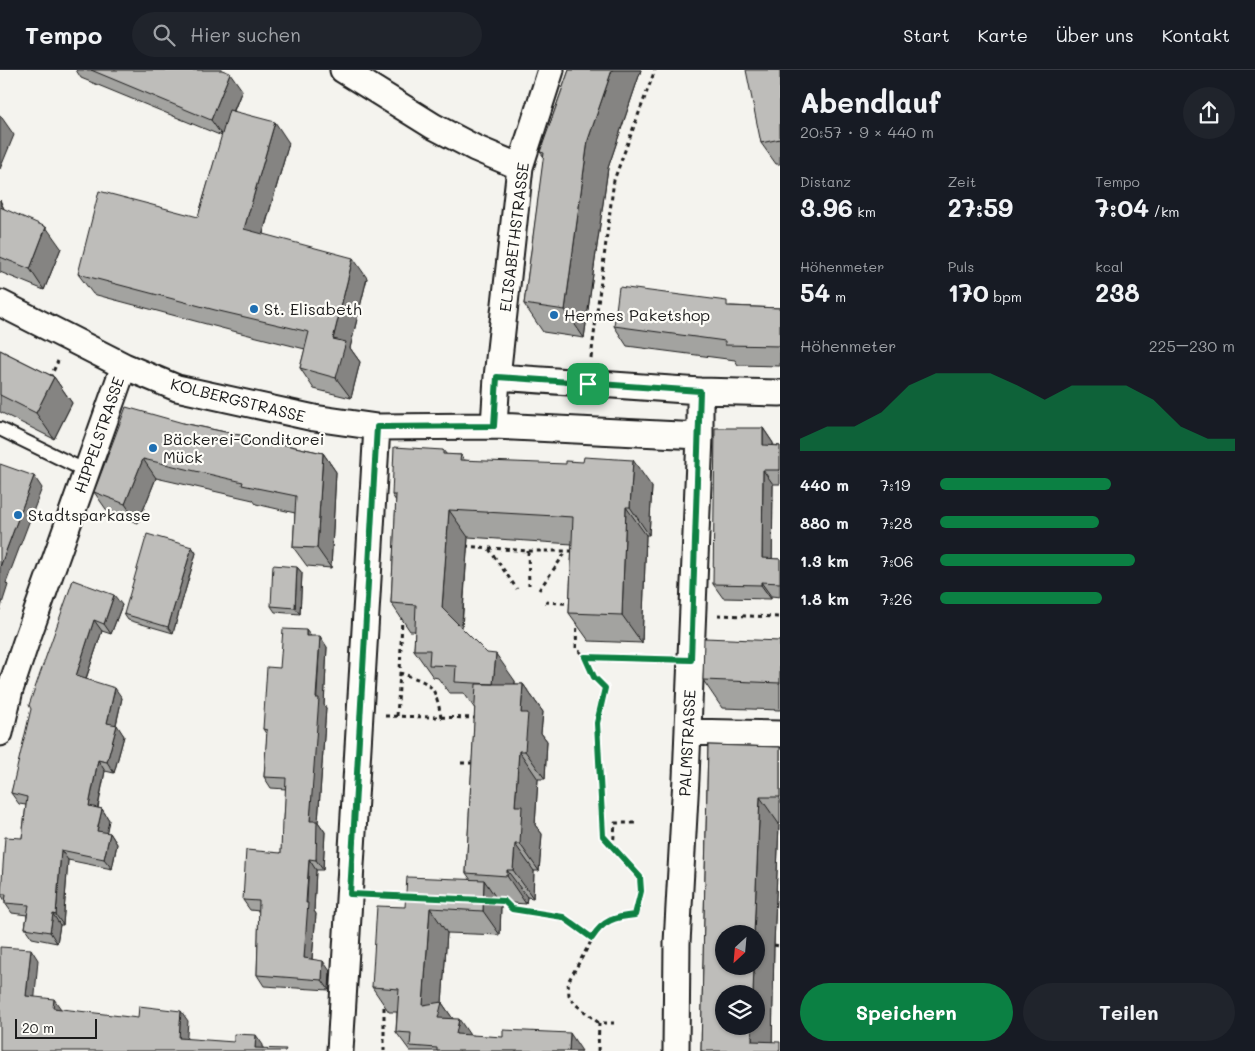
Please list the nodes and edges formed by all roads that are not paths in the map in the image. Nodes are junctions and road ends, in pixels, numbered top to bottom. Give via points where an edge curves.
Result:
1 (343, 70) edge
2 (551, 70) edge
3 (520, 167) junction
4 (0, 303) edge
5 (124, 366) junction
6 (497, 377) junction
7 (700, 391) junction
8 (780, 393) edge
9 (494, 426) junction
10 (377, 427) junction
11 (0, 430) edge
12 (700, 436) junction
13 (86, 471) junction
14 (688, 732) junction
15 (0, 733) edge
16 (780, 734) edge
17 (340, 1051) edge
18 (676, 1051) edge

1 - 3 street via 434,126
2 - 3 street, ELISABETHSTRASSE
3 - 6 street, ELISABETHSTRASSE
4 - 5 street, KOLBERGSTRASSE
5 - 10 street, KOLBERGSTRASSE via 177,388 314,418
5 - 13 street, HIPPELSTRASSE
6 - 7 street
6 - 9 street
7 - 8 street
7 - 12 street
9 - 10 street, KOLBERGSTRASSE
9 - 12 street, KOLBERGSTRASSE
10 - 17 street
11 - 13 lane
12 - 14 street, PALMSTRASSE
13 - 15 street, HIPPELSTRASSE via 10,690
14 - 16 street
14 - 18 street, PALMSTRASSE via 677,943

